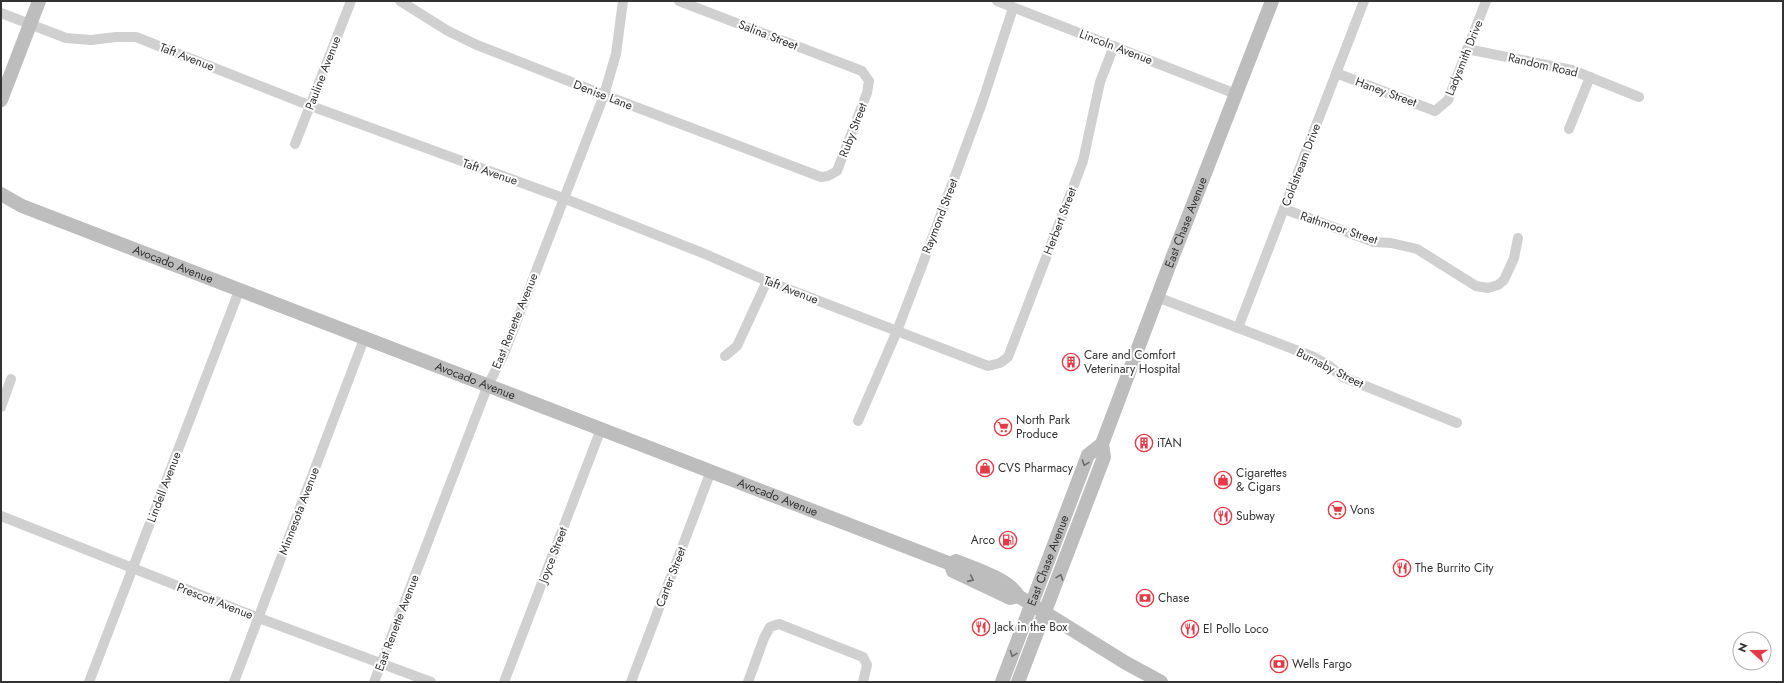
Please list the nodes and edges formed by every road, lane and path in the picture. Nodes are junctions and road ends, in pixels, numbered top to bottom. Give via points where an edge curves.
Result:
1 (39, 1) edge
2 (351, 1) edge
3 (400, 1) edge
4 (623, 1) edge
5 (679, 1) edge
6 (997, 1) edge
7 (1272, 1) edge
8 (1364, 1) edge
9 (1486, 1) edge
10 (1013, 8) junction
11 (1, 13) edge
12 (30, 26) junction
13 (1114, 46) junction
14 (1467, 49) junction
15 (856, 69) joint
16 (1336, 74) junction
17 (1590, 77) junction
18 (1236, 94) junction
19 (604, 95) junction
20 (1639, 97) dead end
21 (1, 100) edge
22 (311, 106) junction
23 (1435, 110) joint
24 (1569, 129) dead end
25 (295, 144) dead end
26 (813, 174) joint
27 (1, 194) edge
28 (563, 198) junction
29 (1284, 209) junction
30 (1518, 238) dead end
31 (767, 281) junction
32 (239, 291) junction
33 (1157, 297) junction
34 (1238, 328) junction
35 (897, 331) junction
36 (364, 339) junction
37 (726, 356) dead end
38 (973, 360) joint
39 (11, 380) dead end
40 (488, 385) junction
41 (1, 407) edge
42 (858, 421) dead end
43 (1457, 423) dead end
44 (601, 429) junction
45 (1102, 444) junction
46 (711, 471) junction
47 (1, 517) edge
48 (133, 568) junction
49 (1032, 605) junction
50 (1046, 613) junction
51 (259, 618) junction
52 (381, 663) junction
53 (864, 679) edge
54 (89, 682) edge
55 (234, 682) edge
56 (374, 682) edge
57 (431, 682) edge
58 (504, 682) edge
59 (631, 682) edge
60 (748, 682) edge
61 (1002, 682) edge
62 (1018, 682) edge
63 (1161, 682) edge

1 - 12 main road
2 - 22 street, Pauline Avenue
3 - 19 street, Denise Lane via 448,31 477,45
4 - 19 street, East Renette Avenue via 616,54
5 - 15 street, Salina Street
6 - 10 street, Lincoln Avenue
7 - 18 main road, East Chase Avenue
8 - 16 street, Coldstream Drive
9 - 14 street, Ladysmith Drive
10 - 13 street, Lincoln Avenue
10 - 35 street, Raymond Street via 982,103
11 - 12 street, Taft Avenue
12 - 21 main road
12 - 22 street, Taft Avenue via 66,38 91,40 136,37
13 - 18 street, Lincoln Avenue
13 - 38 street, Herbert Street via 1100,82 1083,161 1008,357 1000,363 988,366
14 - 17 street, Random Road via 1558,66
14 - 23 street, Ladysmith Drive via 1448,100
15 - 26 street, Ruby Street via 862,71 869,81 867,93 837,171 821,177
16 - 23 street, Haney Street
16 - 29 street, Coldstream Drive
17 - 20 street, Random Road
17 - 24 street
18 - 33 main road, East Chase Avenue
19 - 26 street, Denise Lane
19 - 28 street, East Renette Avenue
22 - 25 street, Pauline Avenue
22 - 28 street, Taft Avenue
27 - 32 main road, Avocado Avenue via 22,206
28 - 31 street, Taft Avenue
28 - 40 street, East Renette Avenue via 504,354
29 - 30 street, Rathmoor Street via 1374,242 1417,249 1476,286 1488,288 1504,280 1514,258
29 - 34 street, Coldstream Drive
31 - 35 street, Taft Avenue
31 - 37 street via 736,346
32 - 36 main road, Avocado Avenue
32 - 48 street, Lindell Avenue
33 - 34 street, Burnaby Street
33 - 45 main road, East Chase Avenue
34 - 43 street, Burnaby Street via 1314,357 1343,377
35 - 38 street, Taft Avenue
35 - 42 street, Raymond Street
36 - 40 main road, Avocado Avenue
36 - 51 street, Minnesota Avenue
39 - 41 street
40 - 44 main road, Avocado Avenue
40 - 52 street, East Renette Avenue
44 - 46 main road, Avocado Avenue
44 - 58 street, Joyce Street
45 -> 49 main road, East Chase Avenue via 1088,455
50 -> 45 main road, East Chase Avenue via 1104,457
46 - 49 main road, Avocado Avenue via 951,564 956,561 991,576 1015,590 1018,596
46 - 59 street, Carter Street
47 - 48 street, Prescott Avenue
48 - 51 street, Prescott Avenue
48 - 54 street, Lindell Avenue
49 - 50 main road, Avocado Avenue
49 -> 61 main road, East Chase Avenue
50 - 62 main road, East Chase Avenue
50 - 63 main road, Avocado Avenue
51 - 52 street, Prescott Avenue
51 - 55 street, Minnesota Avenue
52 - 56 street, East Renette Avenue
52 - 57 street, Prescott Avenue
53 - 60 street via 867,665 863,657 779,624 770,627 764,638

